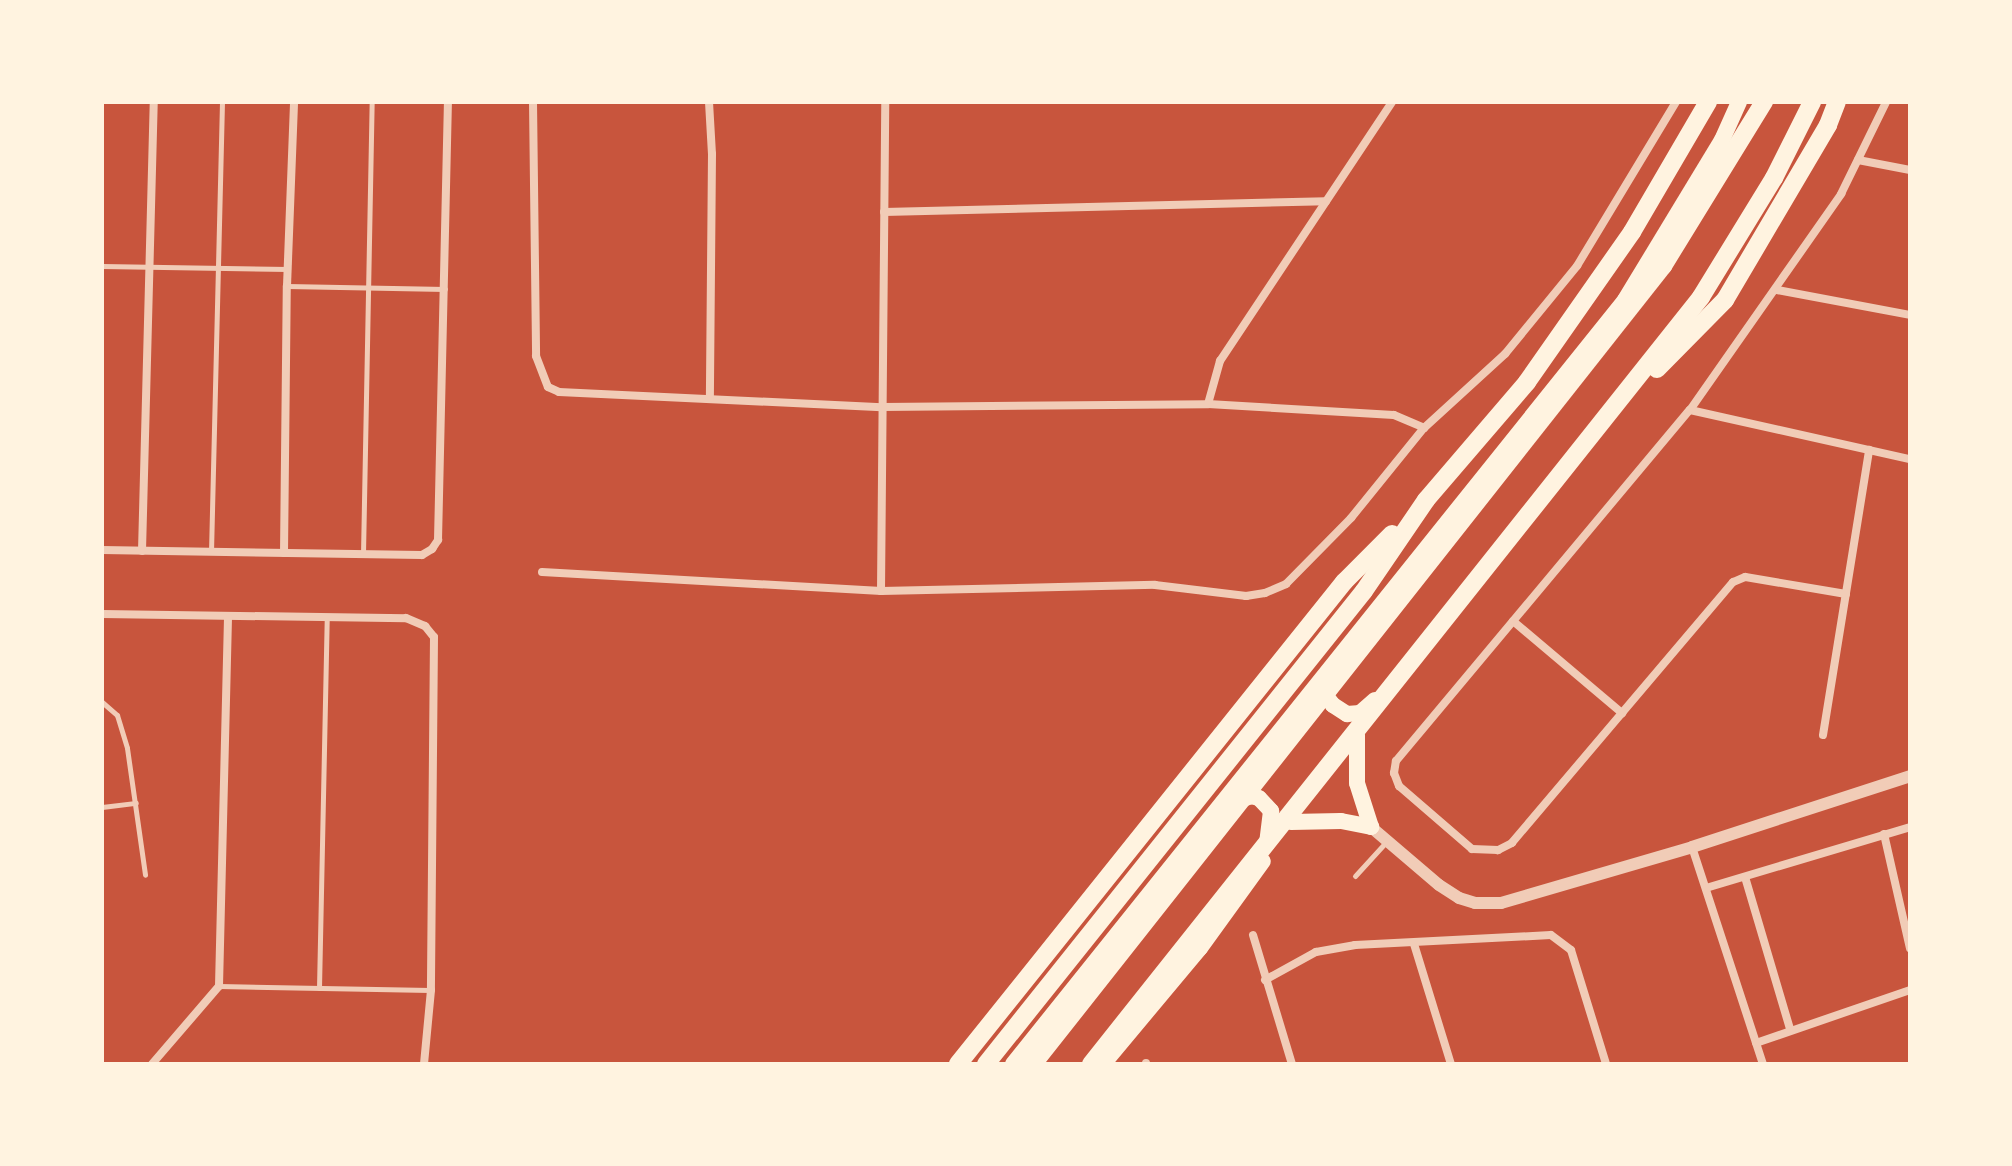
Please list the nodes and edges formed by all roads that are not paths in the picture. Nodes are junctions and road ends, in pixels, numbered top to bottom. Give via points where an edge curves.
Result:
1 (154, 102) edge
2 (222, 102) edge
3 (294, 102) edge
4 (372, 102) edge
5 (448, 102) edge
6 (533, 102) edge
7 (709, 102) edge
8 (885, 102) edge
9 (1392, 102) edge
10 (1676, 102) edge
11 (1708, 102) edge
12 (1739, 102) edge
13 (1764, 102) edge
14 (1811, 102) edge
15 (1837, 102) edge
16 (1886, 102) edge
17 (1858, 160) junction
18 (1910, 170) edge
19 (1326, 201) junction
20 (884, 212) junction
21 (102, 266) edge
22 (151, 267) junction
23 (219, 268) junction
24 (288, 269) junction
25 (287, 286) junction
26 (368, 287) junction
27 (446, 289) junction
28 (1777, 290) junction
29 (1910, 315) edge
30 (710, 399) junction
31 (1208, 404) junction
32 (882, 407) junction
33 (1690, 410) junction
34 (1424, 428) junction
35 (1590, 437) junction
36 (1869, 450) junction
37 (1910, 459) edge
38 (1426, 500) junction
39 (102, 550) edge
40 (142, 551) junction
41 (211, 552) junction
42 (284, 553) junction
43 (363, 554) junction
44 (542, 572) dead end
45 (881, 591) junction
46 (1846, 594) junction
47 (102, 614) edge
48 (327, 617) junction
49 (228, 618) junction
50 (1513, 621) junction
51 (1412, 667) junction
52 (1324, 676) junction
53 (102, 702) edge
54 (1622, 713) junction
55 (1357, 735) junction
56 (1823, 735) dead end
57 (1910, 776) edge
58 (136, 803) junction
59 (102, 807) edge
60 (1218, 808) junction
61 (1291, 822) junction
62 (1371, 827) junction
63 (1910, 827) edge
64 (1884, 834) junction
65 (1388, 841) junction
66 (1692, 847) junction
67 (1264, 859) junction
68 (145, 875) dead end
69 (1355, 876) dead end
70 (1745, 877) junction
71 (1706, 888) junction
72 (1253, 935) dead end
73 (1414, 944) junction
74 (1910, 948) edge
75 (1265, 980) junction
76 (219, 986) junction
77 (319, 988) junction
78 (431, 990) junction
79 (1910, 990) edge
80 (1790, 1029) junction
81 (1756, 1043) junction
82 (152, 1064) edge
83 (424, 1064) edge
84 (958, 1064) edge
85 (986, 1064) edge
86 (1013, 1064) edge
87 (1033, 1064) edge
88 (1091, 1064) edge
89 (1103, 1064) edge
90 (1292, 1064) edge
91 (1451, 1064) edge
92 (1606, 1064) edge
93 (1763, 1064) edge

1 - 22 street
2 - 23 lane
3 - 24 street
4 - 26 lane
5 - 27 street
6 - 30 street via 534,339 548,387 559,392
7 - 30 street
8 - 20 street
9 - 19 street
10 - 34 street via 1577,266 1505,354
11 - 38 highway via 1632,232 1527,382
12 - 52 highway via 1722,140 1625,300
13 - 87 highway via 1663,266
14 - 35 highway via 1774,178 1701,297
14 - 51 highway via 1696,305
15 - 35 highway via 1725,300
16 - 17 street
17 - 18 street
17 - 28 street
19 - 20 street
19 - 31 street via 1220,361
20 - 32 street
21 - 22 lane
22 - 23 lane
22 - 40 street
23 - 24 lane
23 - 41 lane
24 - 25 street
25 - 26 lane
25 - 42 street
26 - 27 lane
26 - 43 lane
27 - 43 street via 438,540 422,555
28 - 29 street
28 - 33 street
30 - 32 street
31 - 32 street
31 - 34 street via 1394,415
32 - 45 street
33 - 36 street
33 - 50 street
34 - 45 street via 1351,518 1286,584 1265,593 1246,596 1155,585
35 - 88 highway
36 - 37 street
36 - 46 street
38 - 84 highway via 1344,582
38 - 85 highway via 1364,591
39 - 40 street
40 - 41 street
41 - 42 street
42 - 43 street
44 - 45 street
46 - 54 street via 1739,578
46 - 56 street
47 - 49 street
48 - 49 street
48 - 77 lane
48 - 78 street via 406,618 425,626 434,637
49 - 76 street
50 - 54 street
50 - 54 street via 1396,761 1399,786 1472,849 1498,850 1512,843
51 - 52 highway via 1360,713 1347,714 1333,705 1322,691
51 - 55 highway
52 - 60 highway
53 - 58 lane via 117,715
55 - 61 highway
55 - 62 highway via 1357,783
57 - 66 street
58 - 59 lane
58 - 68 lane
60 - 67 highway via 1251,796 1271,811
60 - 86 highway
61 - 62 highway via 1341,821
61 - 67 highway
62 - 65 street
63 - 64 street
64 - 70 street
64 - 74 street
65 - 66 street via 1459,898 1486,903 1536,894
65 - 69 lane
66 - 71 street
67 - 89 highway via 1200,948
70 - 71 street
70 - 80 street
71 - 81 street
72 - 75 street
73 - 75 street via 1316,952
73 - 91 street
73 - 92 street via 1544,934 1562,940 1571,950
75 - 90 street
76 - 77 lane
76 - 82 street
77 - 78 lane
78 - 83 street
79 - 80 street
80 - 81 street
81 - 93 street

